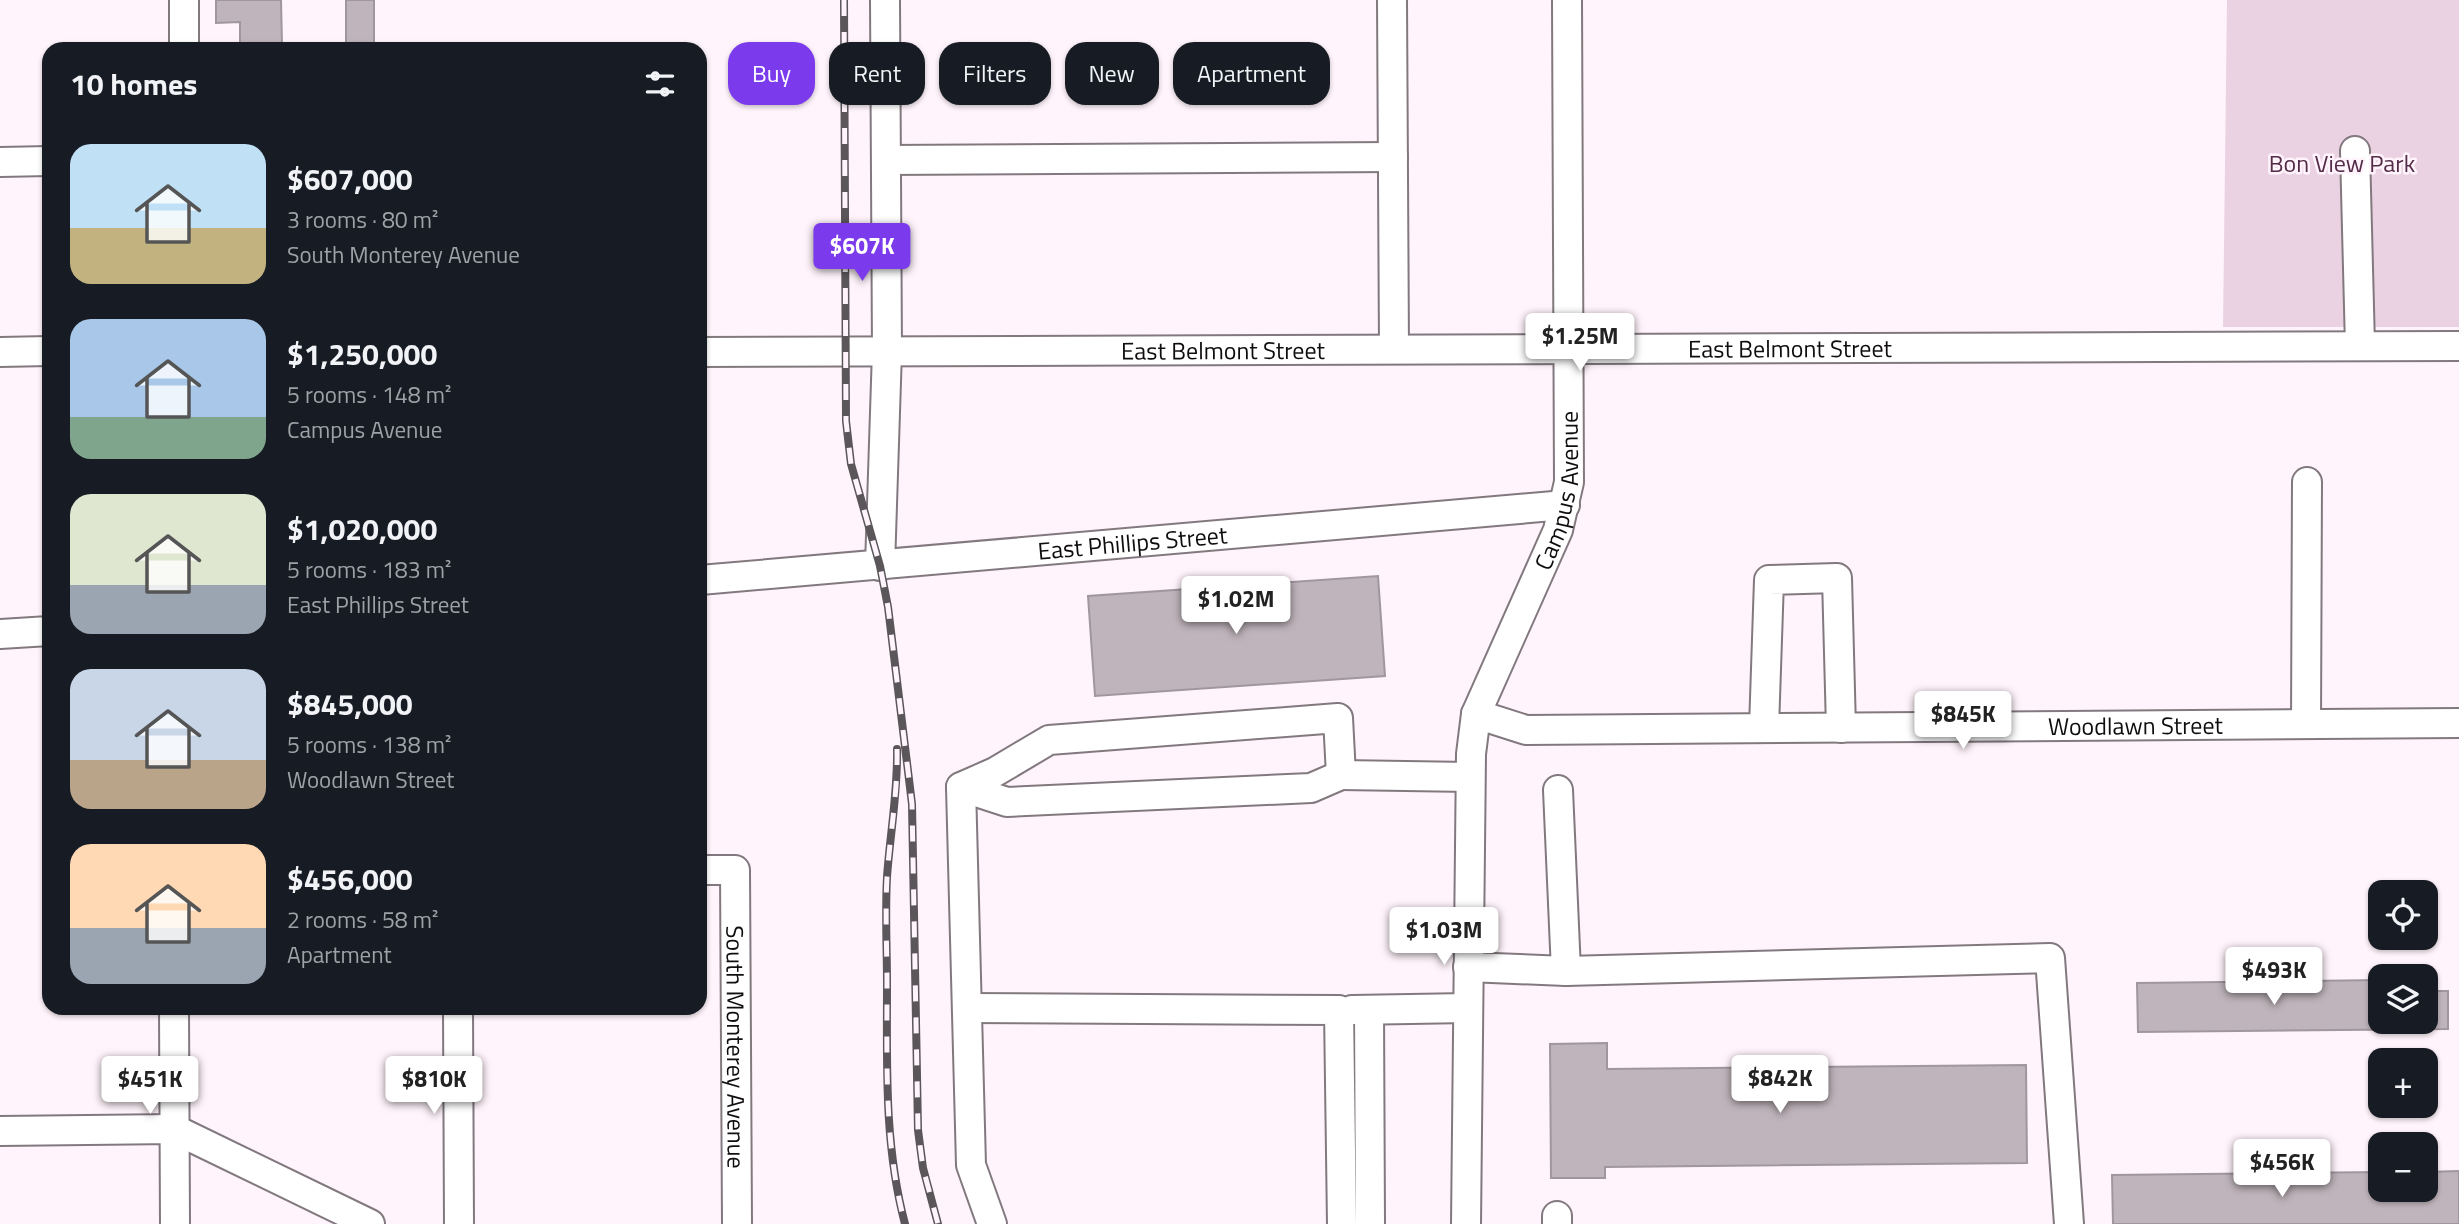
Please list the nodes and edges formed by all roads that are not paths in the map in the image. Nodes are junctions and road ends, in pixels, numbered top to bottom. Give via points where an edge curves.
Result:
1 (184, 0) edge
2 (885, 0) edge
3 (1392, 0) edge
4 (1567, 0) edge
5 (184, 42) edge
6 (2355, 151) dead end
7 (1393, 157) junction
8 (886, 160) junction
9 (42, 161) edge
10 (0, 162) edge
11 (2360, 346) junction
12 (2459, 346) edge
13 (1569, 348) junction
14 (1394, 349) junction
15 (42, 351) edge
16 (887, 351) junction
17 (0, 352) edge
18 (707, 352) edge
19 (2307, 482) dead end
20 (1565, 505) junction
21 (880, 566) junction
22 (707, 579) edge
23 (42, 631) edge
24 (0, 634) edge
25 (1476, 714) junction
26 (2459, 723) edge
27 (2306, 724) junction
28 (1764, 728) junction
29 (1841, 728) junction
30 (1340, 775) junction
31 (1470, 777) junction
32 (961, 787) junction
33 (1558, 790) dead end
34 (707, 870) edge
35 (1468, 967) junction
36 (1566, 971) junction
37 (967, 1008) junction
38 (1468, 1008) junction
39 (1339, 1010) junction
40 (1369, 1010) junction
41 (174, 1015) edge
42 (458, 1015) edge
43 (174, 1129) junction
44 (0, 1130) edge
45 (175, 1224) edge
46 (370, 1224) edge
47 (459, 1224) edge
48 (737, 1224) edge
49 (992, 1224) edge
50 (1342, 1224) edge
51 (1370, 1224) edge
52 (1466, 1224) edge
53 (2069, 1224) edge

1 - 5 street
2 - 8 street
3 - 7 street
4 - 13 street, Campus Avenue
6 - 11 street
7 - 8 street
7 - 14 street
8 - 16 street
9 - 10 street
11 - 12 street, East Belmont Street
11 - 13 street, East Belmont Street
13 - 14 street, East Belmont Street
13 - 20 street, Campus Avenue
14 - 16 street, East Belmont Street
15 - 17 street
16 - 18 street, East Belmont Street
16 - 21 street
19 - 27 street
20 - 21 street, East Phillips Street
20 - 25 street, Campus Avenue
21 - 22 street, East Phillips Street
23 - 24 street
25 - 28 street, Woodlawn Street via 1526,730
25 - 31 street, Campus Avenue
26 - 27 street, Woodlawn Street
27 - 29 street, Woodlawn Street
28 - 29 street, Woodlawn Street
28 - 29 street via 1769,580 1837,578
30 - 31 street
30 - 32 street via 1311,788 1007,802
30 - 32 street via 1338,718 1049,740
31 - 35 street, Campus Avenue
32 - 37 street
33 - 36 street
34 - 48 street, South Monterey Avenue via 735,870
35 - 36 street
35 - 38 street, Campus Avenue
36 - 53 street via 2050,958
37 - 39 street
37 - 49 street via 971,1165
38 - 40 street
38 - 52 street, Campus Avenue
39 - 40 street
39 - 50 street
40 - 51 street
41 - 43 street
42 - 47 street
43 - 44 street
43 - 45 street
43 - 46 street

